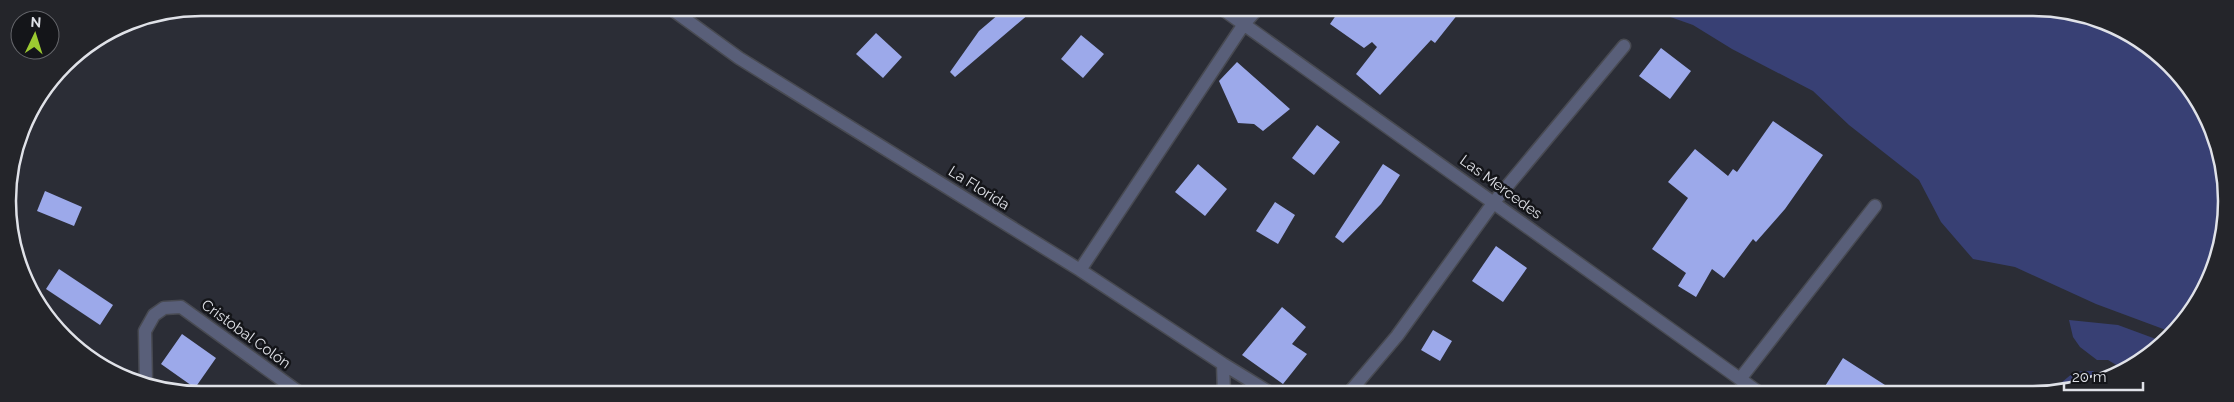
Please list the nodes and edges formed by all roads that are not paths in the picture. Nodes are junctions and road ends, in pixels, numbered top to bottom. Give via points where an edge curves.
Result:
1 (681, 16) edge
2 (1232, 16) edge
3 (1251, 16) edge
4 (1244, 24) junction
5 (1624, 46) dead end
6 (1494, 202) junction
7 (1875, 206) dead end
8 (1080, 270) junction
9 (1223, 364) junction
10 (146, 377) edge
11 (1740, 378) junction
12 (290, 386) edge
13 (1224, 386) edge
14 (1259, 386) edge
15 (1355, 386) edge
16 (1751, 386) edge

1 - 8 street, La Florida via 739,58
2 - 4 street, Las Mercedes
3 - 4 street
4 - 6 street, Las Mercedes
4 - 8 street
5 - 6 street
6 - 11 street, Las Mercedes
6 - 15 street via 1397,336
7 - 11 street
8 - 9 street, La Florida
9 - 13 street
9 - 14 street, La Florida
10 - 12 street, Cristobal Colón via 145,331 154,315 164,308 181,307
11 - 16 street, Las Mercedes

